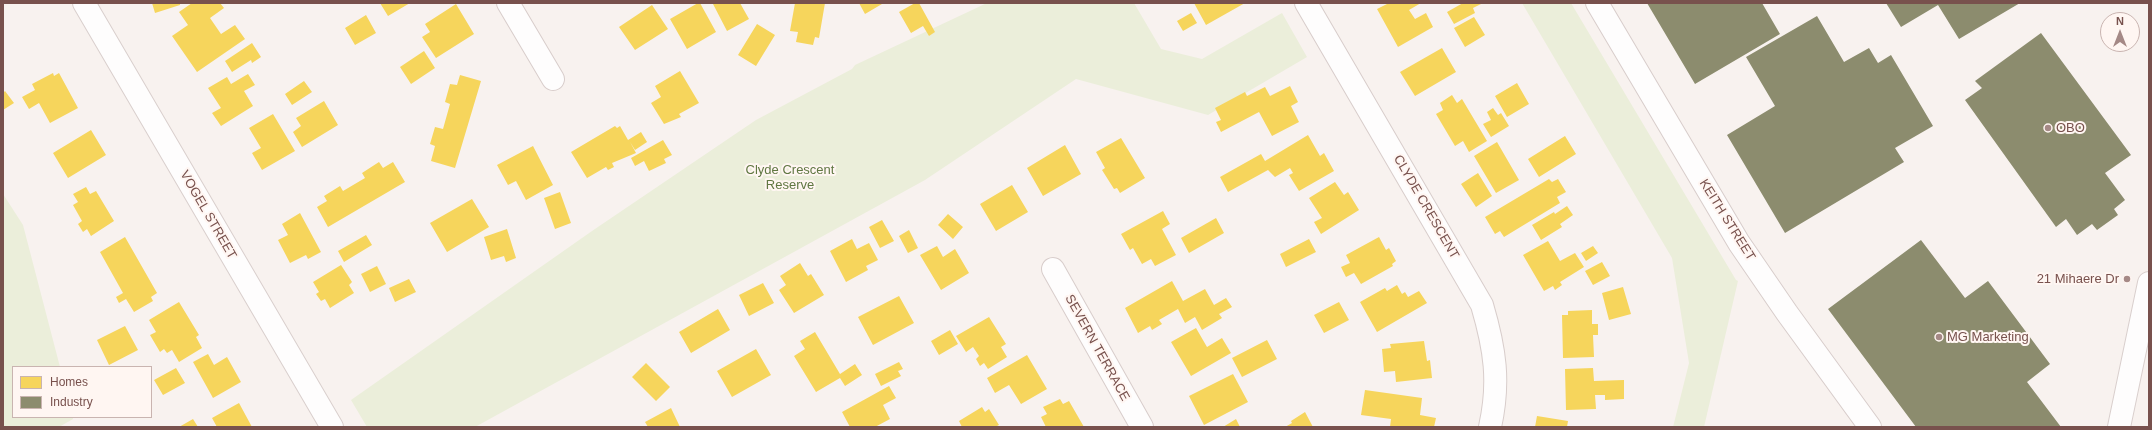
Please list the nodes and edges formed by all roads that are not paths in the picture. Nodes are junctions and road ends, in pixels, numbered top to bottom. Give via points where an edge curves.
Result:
1 (84, 3) edge
2 (508, 3) edge
3 (1306, 3) edge
4 (1597, 3) edge
5 (553, 79) dead end
6 (1053, 269) dead end
7 (2149, 284) edge
8 (332, 427) edge
9 (1142, 427) edge
10 (1490, 427) edge
11 (1870, 427) edge
12 (2119, 427) edge

1 - 8 street, VOGEL STREET
2 - 5 street
3 - 10 street, CLYDE CRESCENT via 1482,305 1490,332 1497,382
4 - 11 street, KEITH STREET via 1739,243
6 - 9 street, SEVERN TERRACE
7 - 12 street

